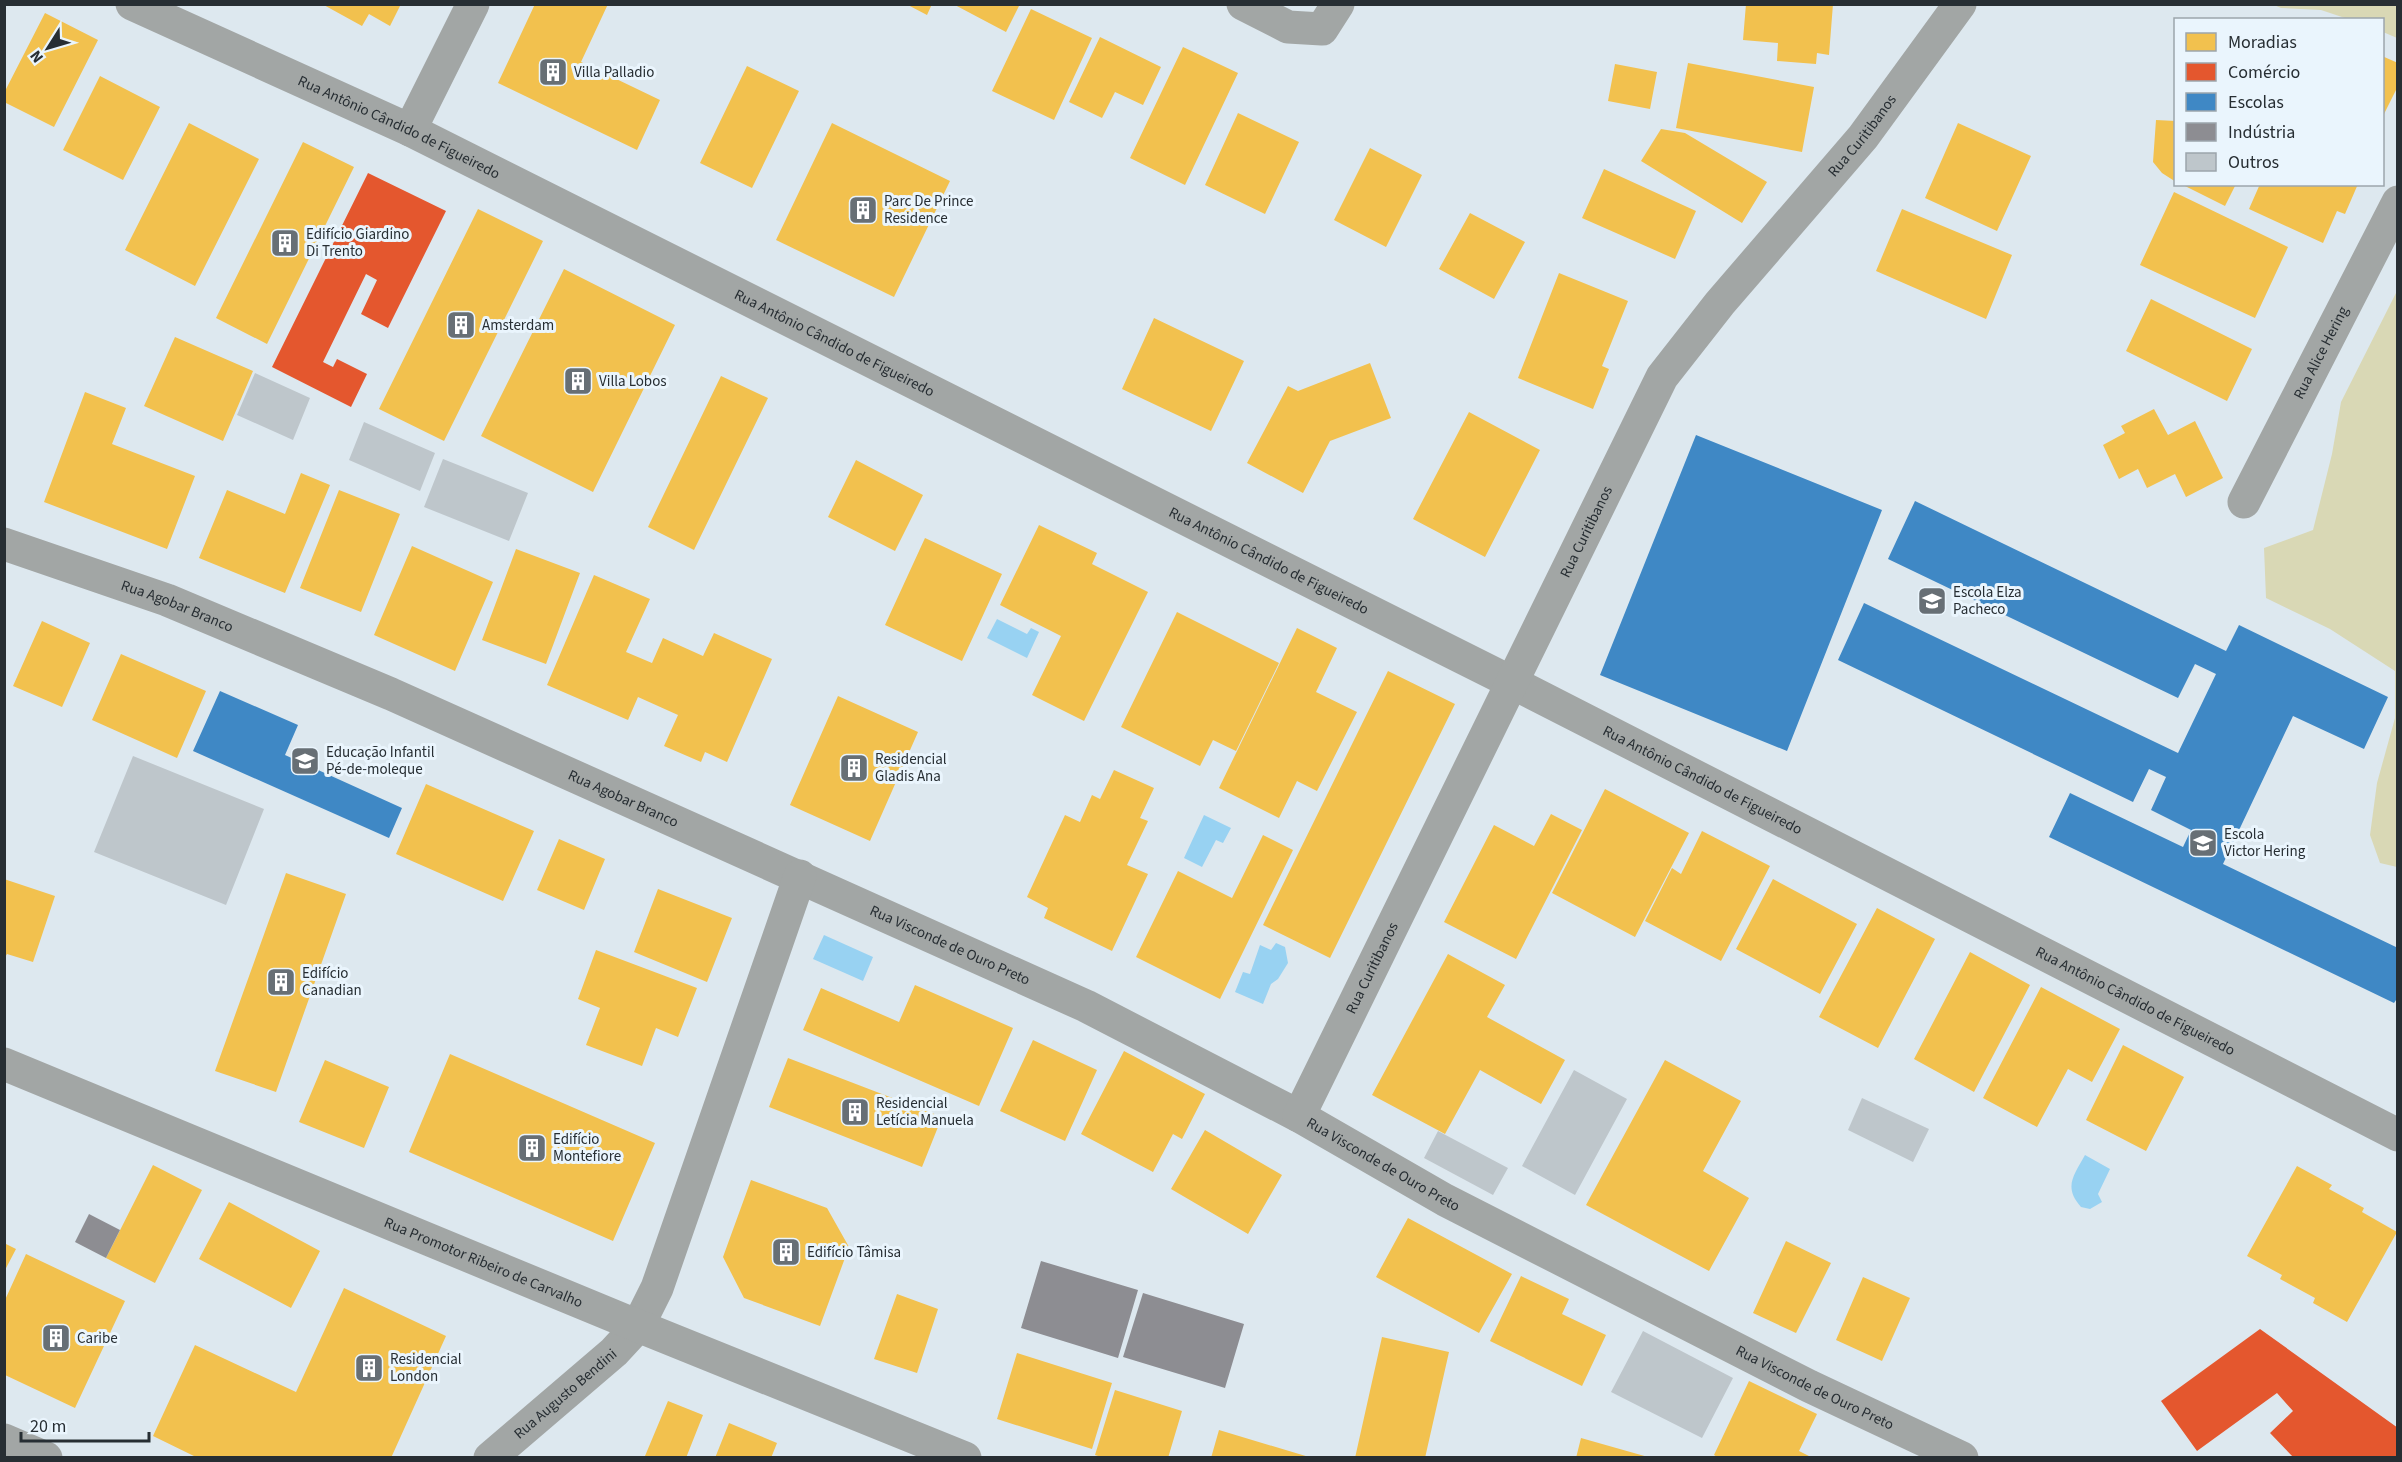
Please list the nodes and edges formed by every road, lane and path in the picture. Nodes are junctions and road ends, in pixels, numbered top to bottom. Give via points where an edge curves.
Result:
1 (132, 4) edge
2 (473, 4) edge
3 (1243, 4) edge
4 (1960, 4) edge
5 (1330, 16) edge
6 (410, 130) junction
7 (2397, 202) edge
8 (2244, 502) dead end
9 (4, 544) edge
10 (1513, 683) junction
11 (801, 876) junction
12 (4, 1064) edge
13 (1299, 1116) junction
14 (2397, 1135) edge
15 (638, 1326) junction
16 (4, 1440) edge
17 (46, 1458) edge
18 (490, 1458) edge
19 (965, 1458) edge
20 (1962, 1458) edge

1 - 6 street, Rua Antônio Cândido de Figueiredo
2 - 6 street
3 - 5 street via 1288,27
4 - 10 street, Rua Curitibanos via 1863,137 1720,303 1662,377
6 - 10 street, Rua Antônio Cândido de Figueiredo
7 - 8 street, Rua Alice Hering
9 - 11 street, Rua Agobar Branco via 167,600 391,693
10 - 13 street, Rua Curitibanos
10 - 14 street, Rua Antônio Cândido de Figueiredo
11 - 13 street, Rua Visconde de Ouro Preto via 1086,1005
11 - 15 street via 657,1288
12 - 15 street, Rua Promotor Ribeiro de Carvalho
13 - 20 street, Rua Visconde de Ouro Preto via 1456,1205 1809,1386
15 - 18 street, Rua Augusto Bendini via 614,1352
15 - 19 street, Rua Promotor Ribeiro de Carvalho
16 - 17 street

